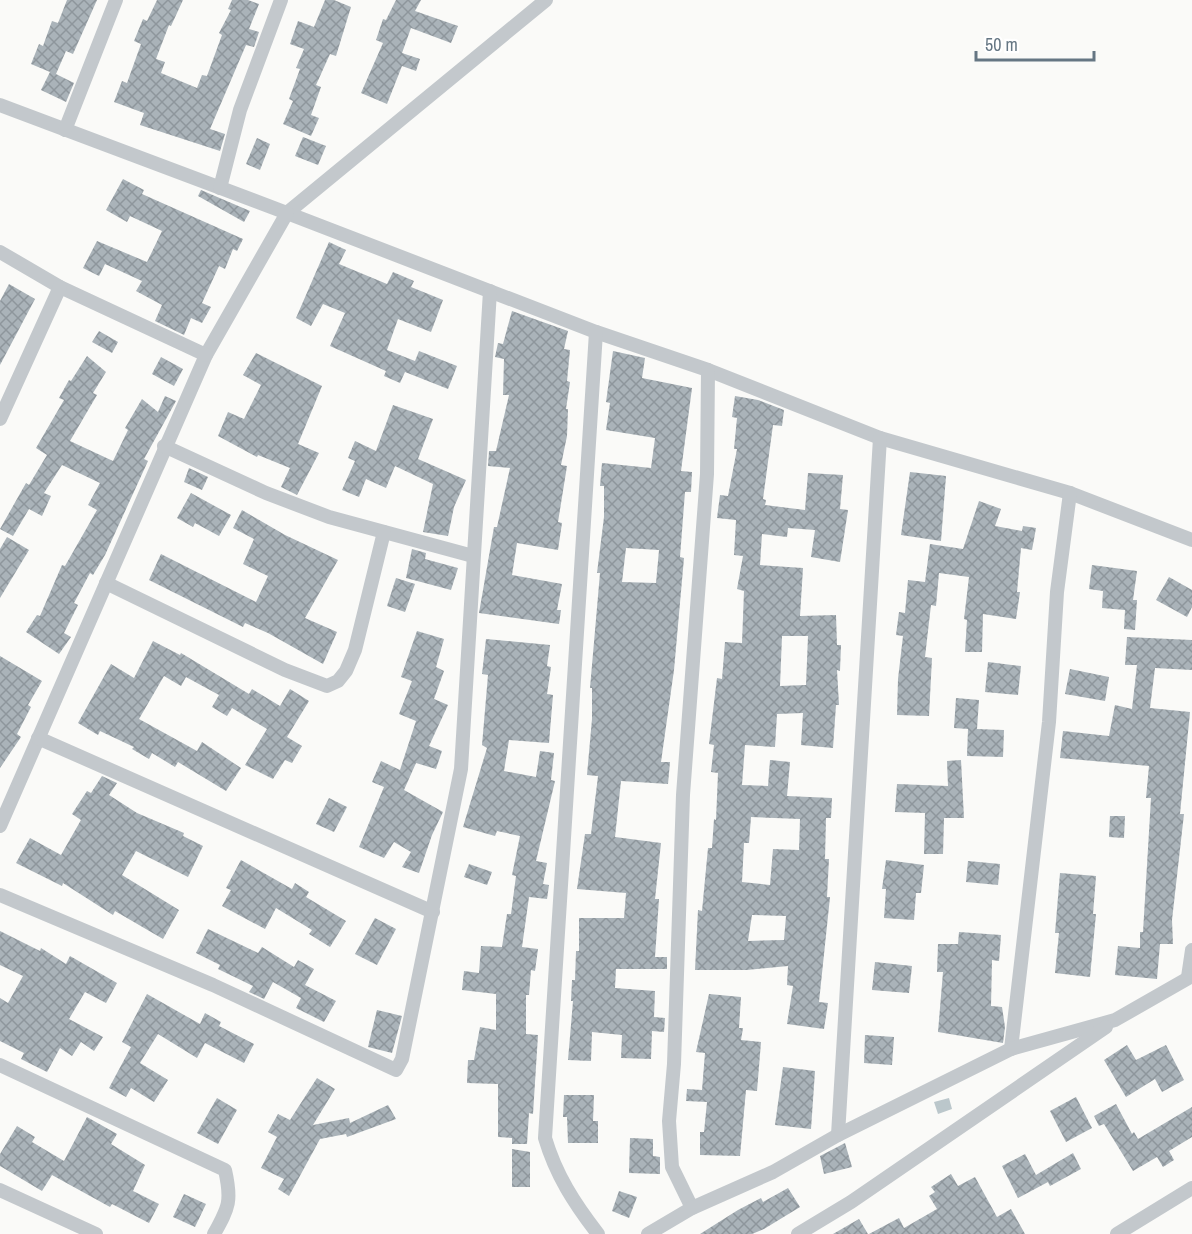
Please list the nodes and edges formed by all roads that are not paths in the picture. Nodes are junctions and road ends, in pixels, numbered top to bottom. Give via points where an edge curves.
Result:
1 (116, 0) edge
2 (281, 0) edge
3 (546, 0) edge
4 (0, 105) edge
5 (65, 130) junction
6 (220, 188) junction
7 (287, 213) junction
8 (0, 252) edge
9 (60, 287) junction
10 (490, 291) junction
11 (596, 332) junction
12 (206, 355) junction
13 (708, 370) junction
14 (0, 419) edge
15 (880, 438) junction
16 (164, 446) junction
17 (1070, 493) junction
18 (384, 532) junction
19 (1192, 540) edge
20 (473, 556) junction
21 (106, 583) junction
22 (38, 738) junction
23 (0, 826) edge
24 (0, 895) edge
25 (433, 912) junction
26 (1192, 950) edge
27 (1190, 977) edge
28 (1115, 1020) junction
29 (1011, 1049) junction
30 (0, 1065) edge
31 (838, 1135) junction
32 (1192, 1188) edge
33 (0, 1190) edge
34 (692, 1208) junction
35 (96, 1234) edge
36 (214, 1234) edge
37 (598, 1234) edge
38 (648, 1234) edge
39 (798, 1234) edge
40 (1117, 1234) edge

1 - 5 street
2 - 6 street via 240,110
3 - 7 street
4 - 5 street
5 - 6 street
6 - 7 street
7 - 10 street
7 - 12 street
8 - 9 street
9 - 12 street
9 - 14 street
10 - 11 street
10 - 20 street
11 - 13 street
11 - 37 street via 545,1138 554,1167
12 - 16 street
13 - 15 street
13 - 34 street via 707,474 683,795 669,1121 672,1167
15 - 17 street
15 - 31 street
16 - 18 street via 266,493 329,517
16 - 21 street
17 - 19 street
17 - 29 street via 1057,592 1049,722
18 - 20 street
18 - 21 street via 355,650 346,671 327,686 285,670
20 - 25 street via 461,769
21 - 22 street
22 - 23 street
22 - 25 street
24 - 25 street via 213,985 396,1070 402,1059
26 - 27 street
27 - 28 street
28 - 29 street
28 - 39 street
29 - 31 street
30 - 36 street via 225,1170 230,1194 226,1213
31 - 34 street via 773,1172
32 - 40 street
33 - 35 street
34 - 38 street

